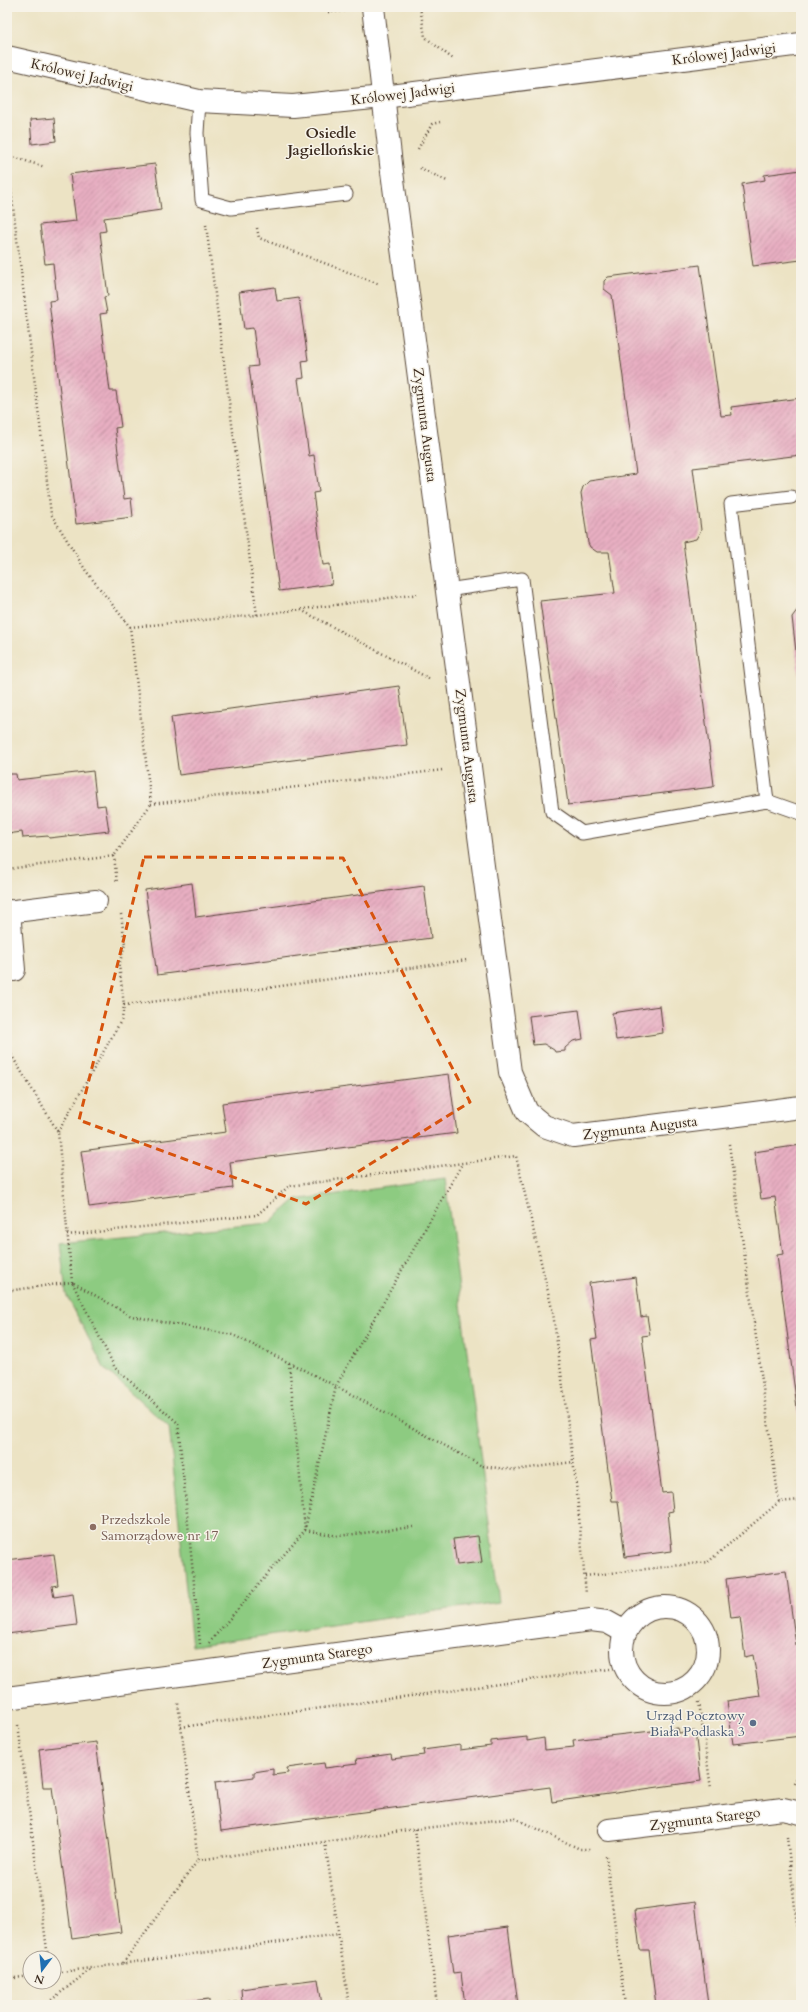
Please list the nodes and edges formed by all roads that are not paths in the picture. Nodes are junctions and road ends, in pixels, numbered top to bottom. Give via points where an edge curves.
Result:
1 (373, 7) edge
2 (801, 44) edge
3 (7, 57) edge
4 (383, 97) junction
5 (199, 100) junction
6 (346, 194) dead end
7 (791, 497) dead end
8 (447, 590) junction
9 (768, 801) junction
10 (801, 813) edge
11 (96, 901) dead end
12 (8, 912) edge
13 (14, 970) dead end
14 (801, 1107) edge
15 (625, 1632) dead end
16 (10, 1697) edge
17 (792, 1811) edge
18 (607, 1840) road end

1 - 4 street, Zygmunta Augusta
2 - 4 street, Królowej Jadwigi
3 - 5 street, Królowej Jadwigi
4 - 5 street, Królowej Jadwigi via 293,106
4 - 8 street, Zygmunta Augusta
5 - 6 lane via 197,133 202,200 231,208
7 - 9 lane via 730,504
8 - 9 lane via 522,579 552,812 582,833
8 - 14 street, Zygmunta Augusta via 510,1072 527,1112 544,1126 573,1136
9 - 10 lane
11 - 12 street
12 - 13 street
15 - 16 street, Zygmunta Starego via 607,1622 591,1620
17 - 18 street, Zygmunta Starego via 714,1818

